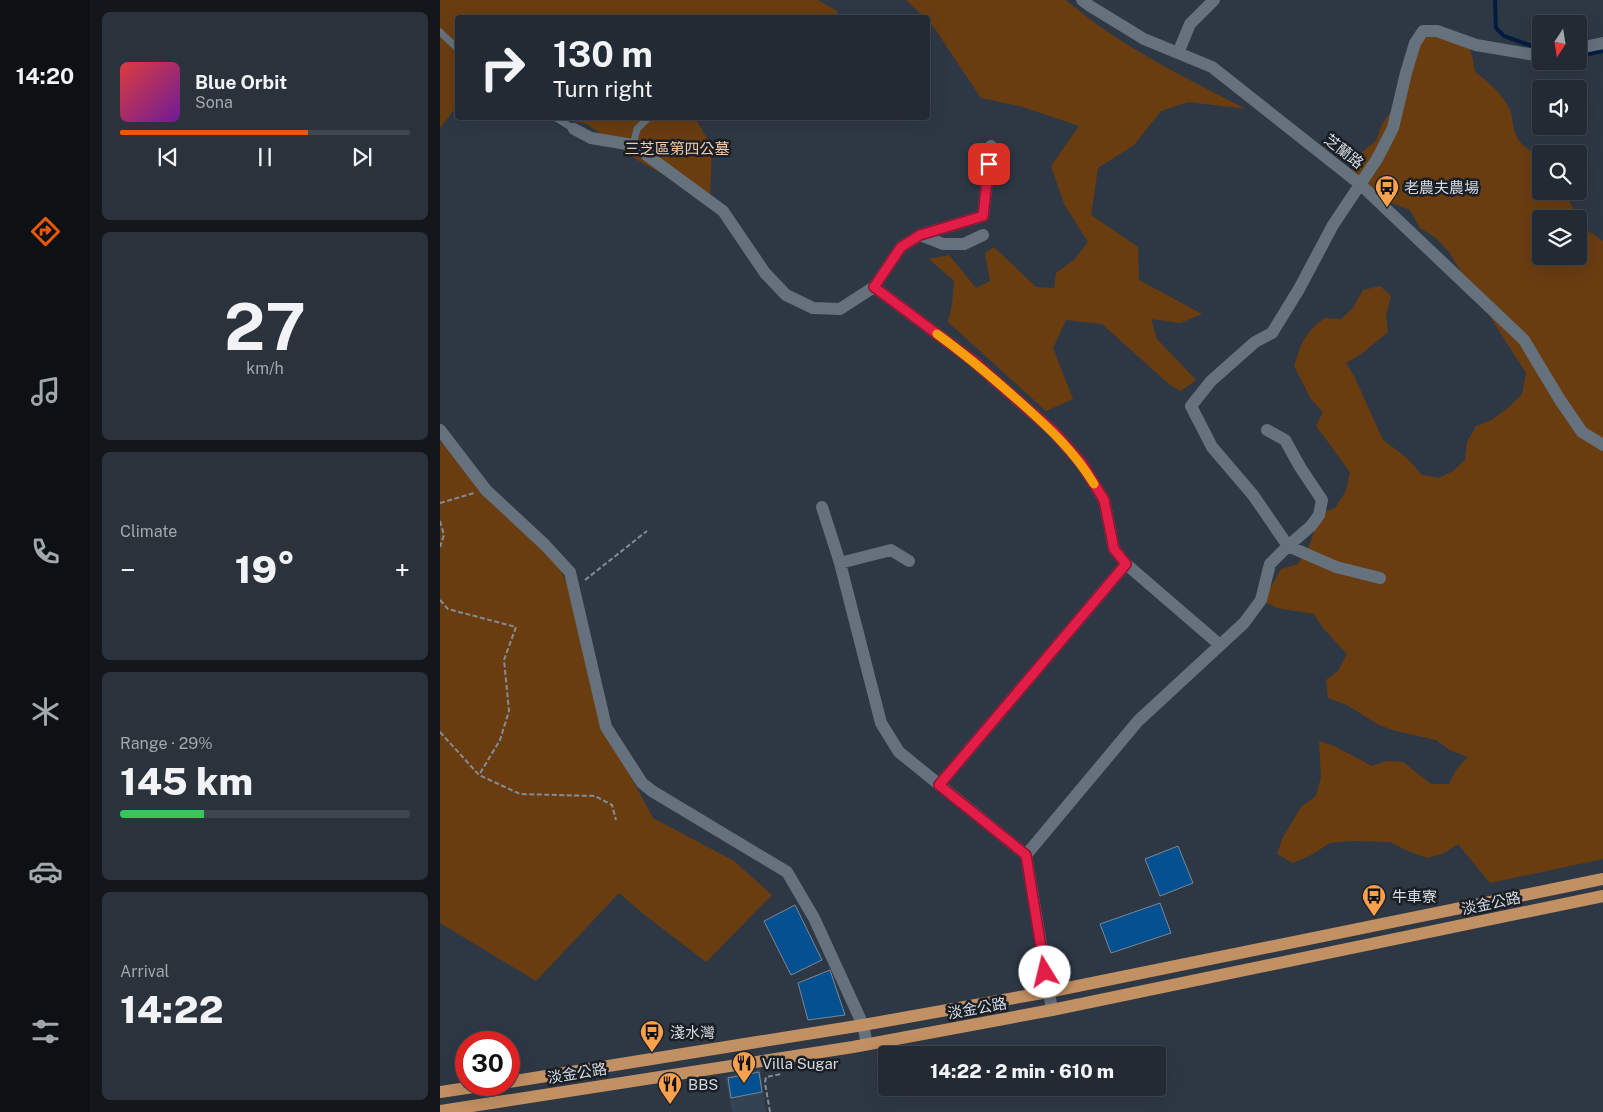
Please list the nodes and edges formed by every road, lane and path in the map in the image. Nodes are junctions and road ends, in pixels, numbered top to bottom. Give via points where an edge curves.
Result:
1 (1082, 0) edge
2 (1214, 0) edge
3 (440, 32) edge
4 (1603, 43) edge
5 (455, 46) edge
6 (1588, 46) edge
7 (1178, 53) junction
8 (1532, 54) edge
9 (559, 120) edge
10 (646, 120) edge
11 (574, 129) joint
12 (633, 145) junction
13 (991, 146) dead end
14 (1360, 184) junction
15 (920, 235) junction
16 (983, 235) dead end
17 (874, 287) junction
18 (440, 430) edge
19 (1267, 430) dead end
20 (1603, 445) edge
21 (486, 490) junction
22 (440, 503) edge
23 (822, 507) dead end
24 (440, 521) edge
25 (647, 531) dead end
26 (1288, 546) junction
27 (440, 547) edge
28 (909, 561) dead end
29 (840, 563) junction
30 (1126, 564) junction
31 (1380, 578) dead end
32 (574, 589) junction
33 (440, 600) edge
34 (1220, 645) junction
35 (440, 732) edge
36 (479, 775) junction
37 (939, 785) junction
38 (616, 820) dead end
39 (1026, 855) junction
40 (1603, 878) edge
41 (1603, 896) edge
42 (1048, 992) junction
43 (1052, 1010) junction
44 (863, 1025) junction
45 (867, 1044) junction
46 (781, 1074) dead end
47 (520, 1080) edge
48 (455, 1090) edge
49 (440, 1092) edge
50 (440, 1111) edge
51 (770, 1112) edge

1 - 7 street, 芝蘭路 via 1144,39
2 - 7 street via 1190,24
3 - 5 lane
4 - 6 street
7 - 14 street, 芝蘭路 via 1212,67
8 - 14 street via 1476,45 1437,31 1423,31 1415,43 1393,128
9 - 11 lane
10 - 12 lane via 637,129
11 - 12 street via 591,138
12 - 17 street via 723,211 765,273 786,295 813,308 840,309
13 - 15 street via 983,216
14 - 20 street, 芝蘭路 via 1524,340 1582,432
14 - 26 street via 1272,333 1255,342 1211,381 1191,406 1212,447 1253,495
15 - 16 street via 943,244 964,244
15 - 17 street via 901,247
17 - 30 street via 972,360 1060,439 1082,464 1104,500 1114,549
18 - 21 street
19 - 26 street via 1285,440 1322,500 1319,515 1312,526
21 - 22 path
21 - 32 street via 570,572
23 - 29 street
24 - 27 path via 444,535
25 - 32 path
26 - 31 street via 1336,567
26 - 34 street via 1270,564 1261,600 1244,623
28 - 29 street via 890,550
29 - 37 street via 881,723 899,752
30 - 34 street
30 - 37 street
32 - 44 street via 606,727 642,783 787,872 814,918
33 - 36 path via 448,609 516,628 504,660 509,711 500,740
34 - 39 street via 1138,721
35 - 36 path
36 - 38 path via 520,794 595,796 612,805
37 - 39 street
39 - 42 street
40 - 42 main road, 淡金公路
41 - 43 main road, 淡金公路
42 - 43 street
42 - 44 main road, 淡金公路
43 - 45 main road, 淡金公路
44 - 45 street
44 - 47 main road, 淡金公路
45 - 50 main road, 淡金公路
46 - 51 path via 766,1077
48 - 49 main road

